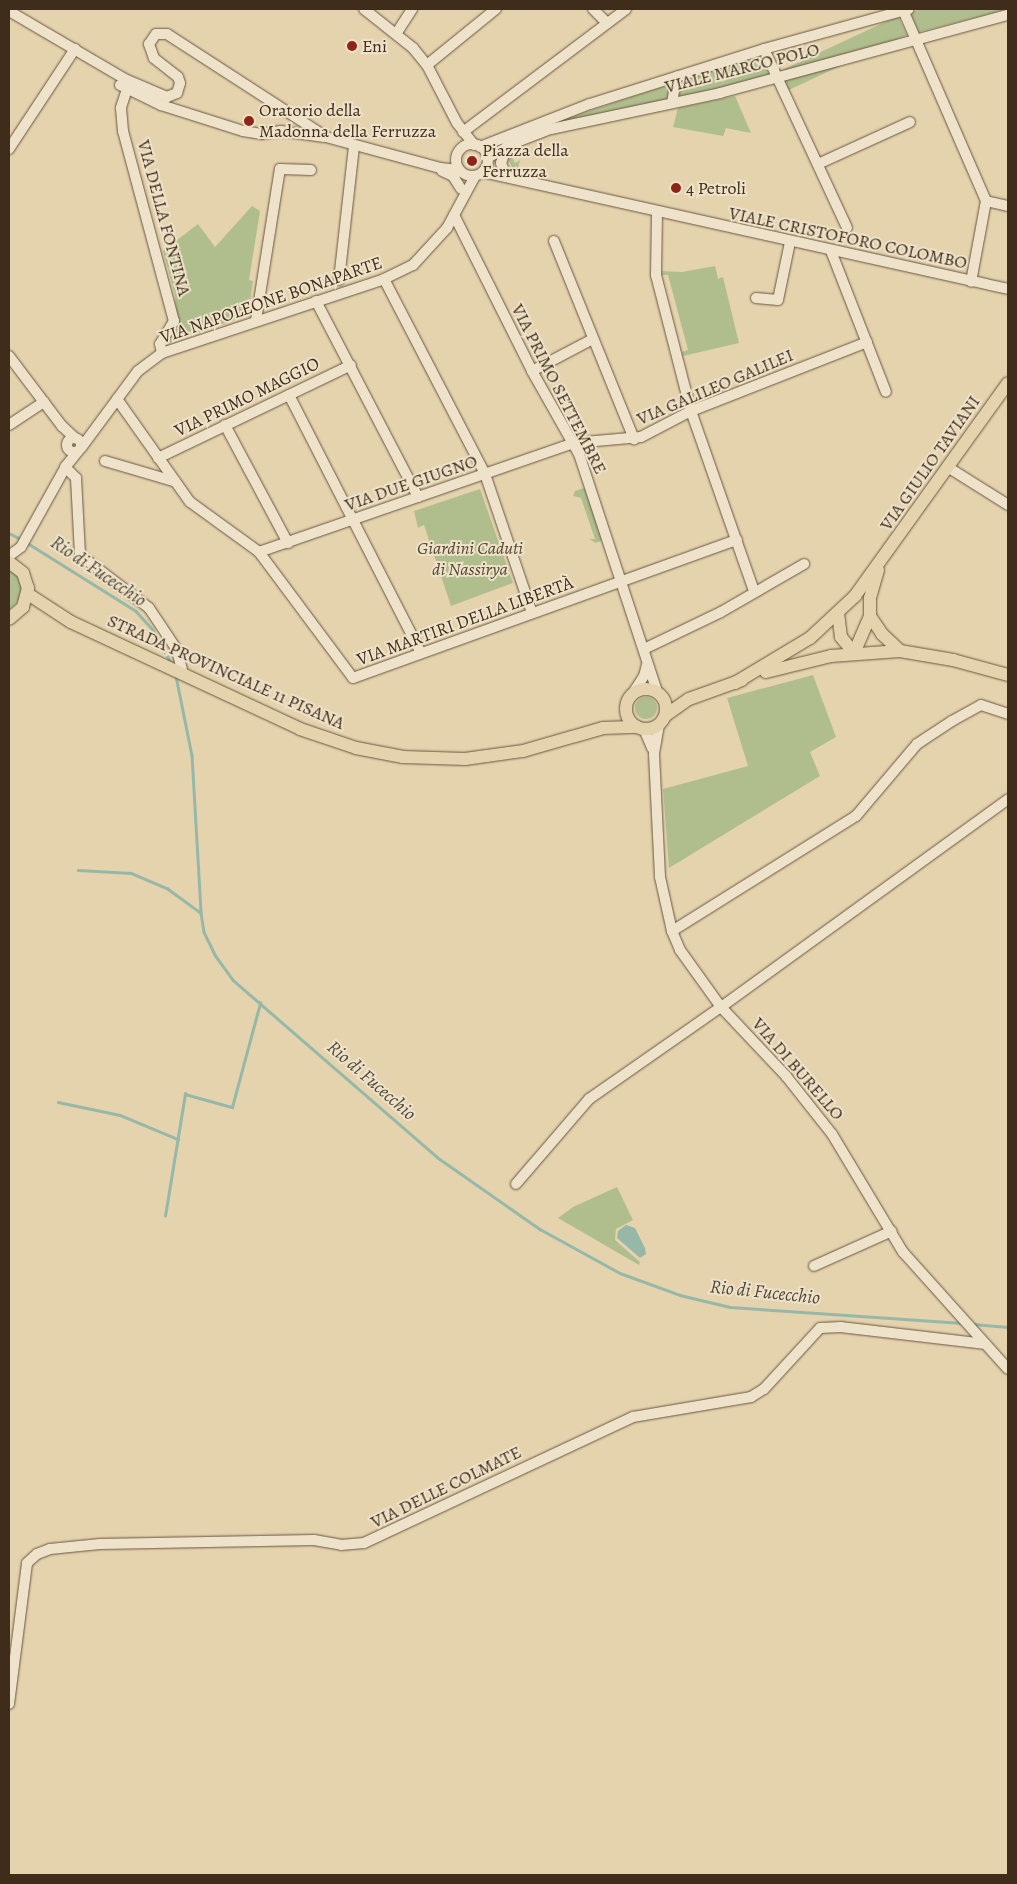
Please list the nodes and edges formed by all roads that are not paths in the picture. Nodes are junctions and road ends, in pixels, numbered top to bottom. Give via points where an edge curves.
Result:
1 (364, 9) edge
2 (412, 9) edge
3 (496, 9) edge
4 (593, 9) edge
5 (626, 9) edge
6 (906, 10) edge
7 (9, 11) edge
8 (1008, 15) edge
9 (608, 23) junction
10 (396, 34) junction
11 (916, 39) junction
12 (76, 48) junction
13 (764, 49) junction
14 (426, 65) junction
15 (677, 76) junction
16 (778, 77) junction
17 (672, 104) junction
18 (910, 122) dead end
19 (460, 128) junction
20 (326, 137) junction
21 (354, 146) junction
22 (477, 146) junction
23 (507, 146) junction
24 (9, 149) edge
25 (459, 163) junction
26 (818, 164) junction
27 (483, 167) junction
28 (440, 168) junction
29 (311, 170) dead end
30 (506, 175) junction
31 (461, 189) junction
32 (986, 201) junction
33 (1008, 206) edge
34 (456, 210) junction
35 (657, 212) junction
36 (447, 228) junction
37 (847, 228) dead end
38 (554, 241) dead end
39 (790, 242) junction
40 (467, 243) junction
41 (831, 251) junction
42 (384, 279) junction
43 (339, 280) dead end
44 (970, 282) junction
45 (1008, 289) edge
46 (756, 298) dead end
47 (316, 301) junction
48 (256, 320) junction
49 (594, 339) junction
50 (867, 342) junction
51 (162, 353) junction
52 (9, 356) edge
53 (351, 365) junction
54 (532, 371) junction
55 (1008, 383) edge
56 (886, 392) dead end
57 (289, 395) junction
58 (117, 399) junction
59 (44, 402) junction
60 (692, 411) junction
61 (9, 425) edge
62 (225, 425) junction
63 (94, 428) junction
64 (634, 439) junction
65 (71, 441) junction
66 (573, 444) junction
67 (79, 450) junction
68 (158, 458) junction
69 (105, 460) dead end
70 (66, 467) junction
71 (949, 468) junction
72 (485, 474) junction
73 (173, 481) junction
74 (418, 497) junction
75 (1008, 505) edge
76 (353, 520) junction
77 (737, 540) junction
78 (288, 542) junction
79 (21, 547) junction
80 (259, 552) junction
81 (9, 556) edge
82 (9, 562) edge
83 (880, 563) junction
84 (804, 564) dead end
85 (25, 576) junction
86 (622, 582) junction
87 (754, 591) junction
88 (28, 594) junction
89 (532, 613) junction
90 (838, 613) junction
91 (14, 615) edge
92 (870, 616) junction
93 (71, 622) junction
94 (644, 649) junction
95 (900, 651) junction
96 (421, 653) junction
97 (854, 653) junction
98 (647, 664) junction
99 (1008, 675) edge
100 (186, 676) junction
101 (735, 682) junction
102 (659, 693) junction
103 (689, 699) junction
104 (628, 701) junction
105 (1008, 714) edge
106 (662, 720) junction
107 (603, 728) junction
108 (640, 728) junction
109 (654, 754) junction
110 (1008, 799) edge
111 (672, 931) junction
112 (722, 1007) junction
113 (516, 1184) dead end
114 (892, 1231) junction
115 (814, 1266) dead end
116 (985, 1344) junction
117 (1008, 1369) edge
118 (9, 1704) edge

1 - 10 street
2 - 10 street
3 - 14 street
4 - 9 street
5 - 9 street
6 - 11 street
6 - 13 street, VIALE MARCO POLO
7 - 12 street
8 - 11 street, VIALE MARCO POLO
9 - 19 street
10 - 14 street
11 - 16 street, VIALE MARCO POLO
11 - 32 street
12 - 20 street via 125,79 167,97 177,93 178,77 154,58 149,44 156,34 166,34
12 - 24 street
13 - 15 street, VIALE MARCO POLO
13 - 16 street
14 - 19 street
15 - 17 street
15 - 22 street, VIALE MARCO POLO
16 - 17 street, VIALE MARCO POLO
16 - 26 street
17 - 23 street, VIALE MARCO POLO via 551,128
18 - 26 street
19 - 22 street
19 - 25 street, VIA NAPOLEONE BONAPARTE
20 - 21 street
20 - 51 street, VIA DELLA FONTINA via 281,131 262,134 243,131 161,105 123,87 123,131 174,321 160,344
21 - 28 street
21 - 43 street
22 - 25 street
22 - 27 street
23 - 27 street, VIALE MARCO POLO
23 - 30 street via 501,163
25 - 27 street
25 - 28 street
25 - 31 street, VIA NAPOLEONE BONAPARTE
26 - 37 street
27 - 30 street, VIALE CRISTOFORO COLOMBO
27 - 34 street, VIA NAPOLEONE BONAPARTE
28 - 31 street via 453,176
29 - 48 street via 280,169
30 - 35 street, VIALE CRISTOFORO COLOMBO
31 - 34 street, VIA NAPOLEONE BONAPARTE
32 - 33 street
32 - 44 street
34 - 36 street, VIA NAPOLEONE BONAPARTE
34 - 40 street, VIA PRIMO SETTEMBRE
35 - 39 street, VIALE CRISTOFORO COLOMBO
35 - 60 street via 656,274
36 - 40 street, VIA PRIMO SETTEMBRE
36 - 42 street, VIA NAPOLEONE BONAPARTE via 419,260
38 - 49 street
39 - 41 street, VIALE CRISTOFORO COLOMBO
39 - 46 street via 778,300
40 - 54 street, VIA PRIMO SETTEMBRE
41 - 44 street, VIALE CRISTOFORO COLOMBO
41 - 50 street
42 - 47 street, VIA NAPOLEONE BONAPARTE
42 - 72 street
44 - 45 street, VIALE CRISTOFORO COLOMBO
47 - 48 street, VIA NAPOLEONE BONAPARTE
47 - 53 street
48 - 51 street, VIA NAPOLEONE BONAPARTE
49 - 54 street
49 - 64 street
50 - 56 street
50 - 60 street, VIA GALILEO GALILEI
51 - 58 street, VIA NAPOLEONE BONAPARTE via 138,371
52 - 59 street
53 - 57 street, VIA PRIMO MAGGIO
53 - 74 street
54 - 66 street, VIA PRIMO SETTEMBRE
55 - 71 main road, VIA GIULIO TAVIANI
57 - 62 street, VIA PRIMO MAGGIO
57 - 76 street
58 - 63 street, VIA NAPOLEONE BONAPARTE
58 - 68 street
59 - 61 street
59 - 65 street
60 - 64 street, VIA GALILEO GALILEI
60 - 77 street
62 - 68 street, VIA PRIMO MAGGIO
62 - 78 street
63 - 65 street, VIA NAPOLEONE BONAPARTE
63 - 67 street, VIA NAPOLEONE BONAPARTE
64 - 66 street, VIA GALILEO GALILEI
65 - 67 street via 71,452
65 - 70 street, VIA NAPOLEONE BONAPARTE
66 - 72 street, VIA DUE GIUGNO
66 - 86 street, VIA PRIMO SETTEMBRE via 590,480
67 - 70 street, VIA NAPOLEONE BONAPARTE
68 - 73 street
69 - 73 street
70 - 79 street, VIA NAPOLEONE BONAPARTE
70 - 100 street via 76,478 80,555 149,608 177,650
71 - 75 street
71 - 83 main road, VIA GIULIO TAVIANI
72 - 74 street, VIA DUE GIUGNO
72 - 89 street
73 - 80 street via 190,502
74 - 76 street, VIA DUE GIUGNO
76 - 78 street, VIA DUE GIUGNO
76 - 96 street
77 - 86 street, VIA MARTIRI DELLA LIBERTÀ
77 - 87 street
78 - 80 street, VIA DUE GIUGNO
79 - 81 street, VIA NAPOLEONE BONAPARTE
79 - 85 street
80 - 96 street, VIA MARTIRI DELLA LIBERTÀ via 350,677 358,677
82 - 85 main road
83 - 90 main road, VIA GIULIO TAVIANI
83 - 92 main road, VIA GIULIO TAVIANI via 870,598
84 - 87 street
85 - 88 main road
86 - 89 street, VIA MARTIRI DELLA LIBERTÀ
86 - 94 street
87 - 94 street via 721,612
88 - 91 main road
88 - 93 main road, STRADA PROVINCIALE 11 PISANA
89 - 96 street, VIA MARTIRI DELLA LIBERTÀ
90 - 97 main road via 841,637
90 - 101 main road, VIA GIULIO TAVIANI via 782,657
91 - 93 main road, STRADA PROVINCIALE 11 PISANA via 36,612
92 - 95 main road via 882,634
92 - 97 main road, VIA GIULIO TAVIANI
93 - 100 main road, STRADA PROVINCIALE 11 PISANA
94 - 98 street
95 - 97 main road, STRADA PROVINCIALE 11 PISANA
95 - 99 main road, STRADA PROVINCIALE 11 PISANA via 953,660
97 - 101 main road, STRADA PROVINCIALE 11 PISANA via 794,663
98 - 102 street
98 - 104 street via 644,676
100 - 107 main road, STRADA PROVINCIALE 11 PISANA via 327,740 403,757 439,759 498,755
101 - 103 main road, STRADA PROVINCIALE 11 PISANA
102 - 103 main road, STRADA PROVINCIALE 11 PISANA
102 - 104 main road, STRADA PROVINCIALE 11 PISANA via 642,689
102 - 106 main road via 666,704
103 - 106 main road, STRADA PROVINCIALE 11 PISANA
104 - 107 main road, STRADA PROVINCIALE 11 PISANA
104 - 108 main road via 628,719
105 - 111 street via 981,705 952,721 917,744 856,816
106 - 108 main road, STRADA PROVINCIALE 11 PISANA
106 - 109 street, VIA DI BURELLO
107 - 108 main road, STRADA PROVINCIALE 11 PISANA
108 - 109 street, VIA DI BURELLO
109 - 111 street, VIA DI BURELLO via 660,877
110 - 112 street
111 - 112 street, VIA DI BURELLO via 680,950
112 - 113 street via 589,1099
112 - 114 street, VIA DI BURELLO via 809,1103 837,1140
114 - 115 street
114 - 116 street, VIA DI BURELLO via 904,1252
116 - 117 street, VIA DI BURELLO
116 - 118 street, VIA DELLE COLMATE via 841,1327 820,1328 764,1389 751,1397 633,1417 364,1543 341,1545 314,1540 100,1544 50,1549 27,1563

